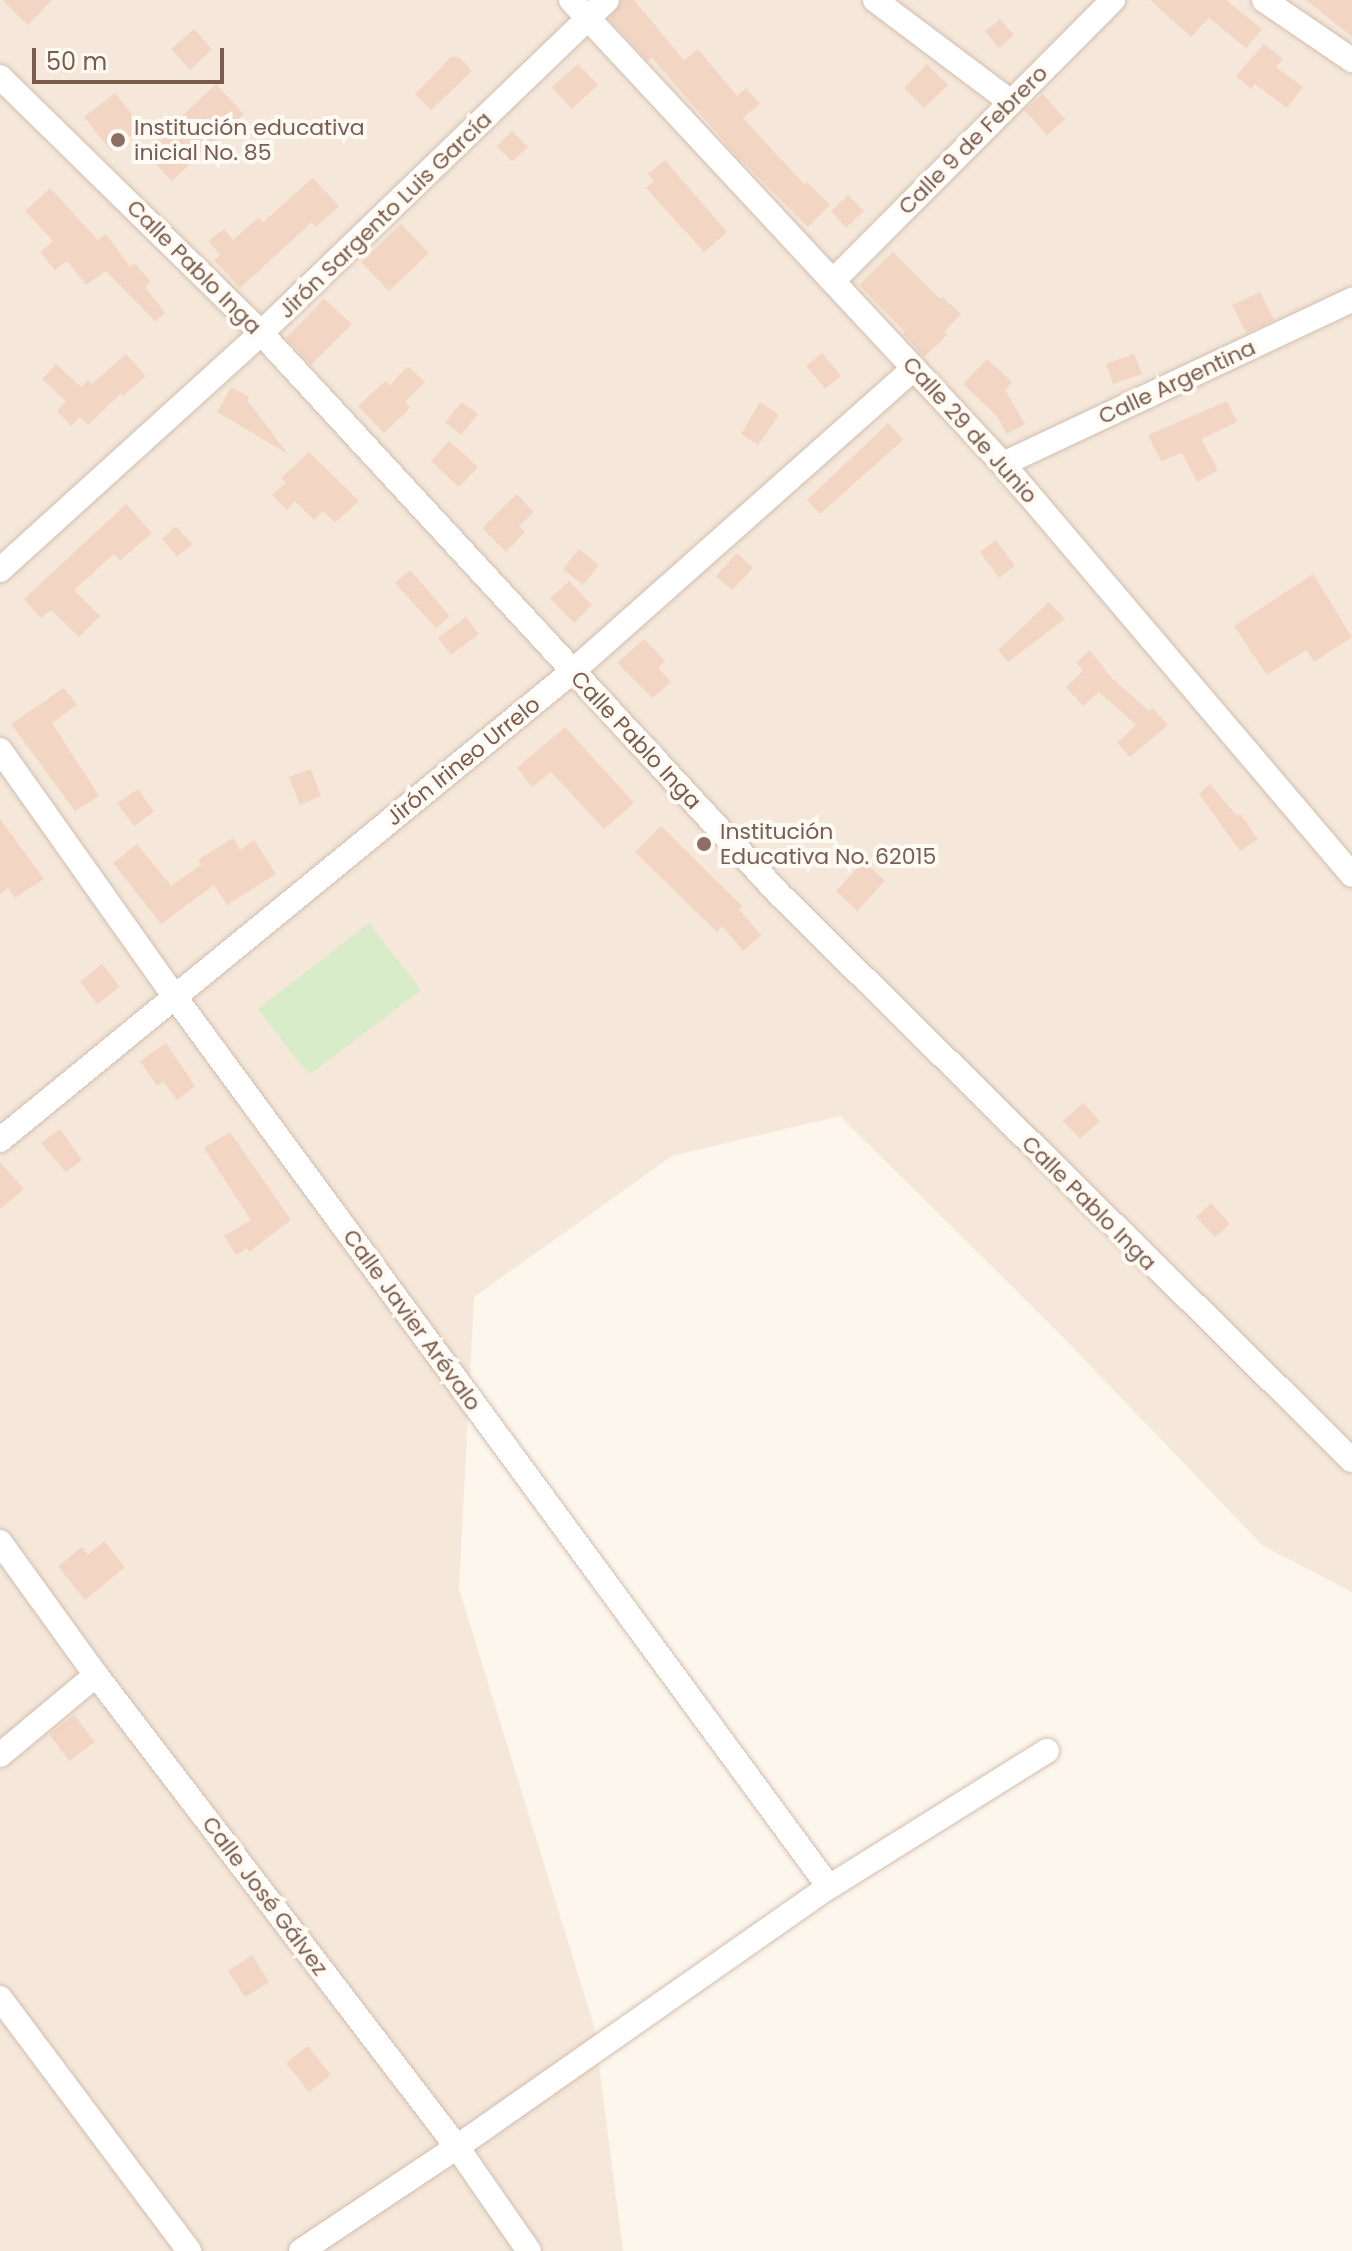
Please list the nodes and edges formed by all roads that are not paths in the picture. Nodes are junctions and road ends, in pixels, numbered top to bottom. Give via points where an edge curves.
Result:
1 (571, 0) edge
2 (607, 0) edge
3 (1113, 0) edge
4 (1264, 0) edge
5 (890, 4) edge
6 (589, 19) junction
7 (1352, 60) edge
8 (0, 77) edge
9 (1011, 102) junction
10 (833, 281) junction
11 (1352, 300) edge
12 (261, 333) junction
13 (914, 368) junction
14 (1003, 464) junction
15 (0, 570) edge
16 (573, 671) junction
17 (0, 750) edge
18 (1352, 875) edge
19 (175, 997) junction
20 (0, 1140) edge
21 (1352, 1460) edge
22 (0, 1542) edge
23 (96, 1675) junction
24 (1047, 1751) dead end
25 (0, 1755) edge
26 (829, 1887) junction
27 (0, 1998) edge
28 (457, 2147) junction
29 (189, 2251) edge
30 (301, 2251) edge
31 (529, 2251) edge

1 - 6 street, Calle 29 de Junio
2 - 6 street, Jirón Sargento Luis García
3 - 9 street, Calle 9 de Febrero
4 - 7 street
5 - 9 street
6 - 10 street, Calle 29 de Junio
6 - 12 street, Jirón Sargento Luis García
8 - 12 street, Calle Pablo Inga
9 - 10 street, Calle 9 de Febrero
10 - 13 street, Calle 29 de Junio
11 - 14 street, Calle Argentina
12 - 15 street, Jirón Sargento Luis García
12 - 16 street, Calle Pablo Inga
13 - 14 street, Calle 29 de Junio
13 - 16 street, Jirón Irineo Urrelo
14 - 18 street, Calle 29 de Junio
16 - 19 street, Jirón Irineo Urrelo
16 - 21 street, Calle Pablo Inga via 780,895
17 - 19 street, Calle Javier Arévalo
19 - 20 street, Jirón Irineo Urrelo
19 - 26 street, Calle Javier Arévalo
22 - 23 street, Calle José Gálvez
23 - 25 street
23 - 28 street, Calle José Gálvez
24 - 26 street
26 - 28 street
27 - 29 street
28 - 30 street
28 - 31 street, Calle José Gálvez

